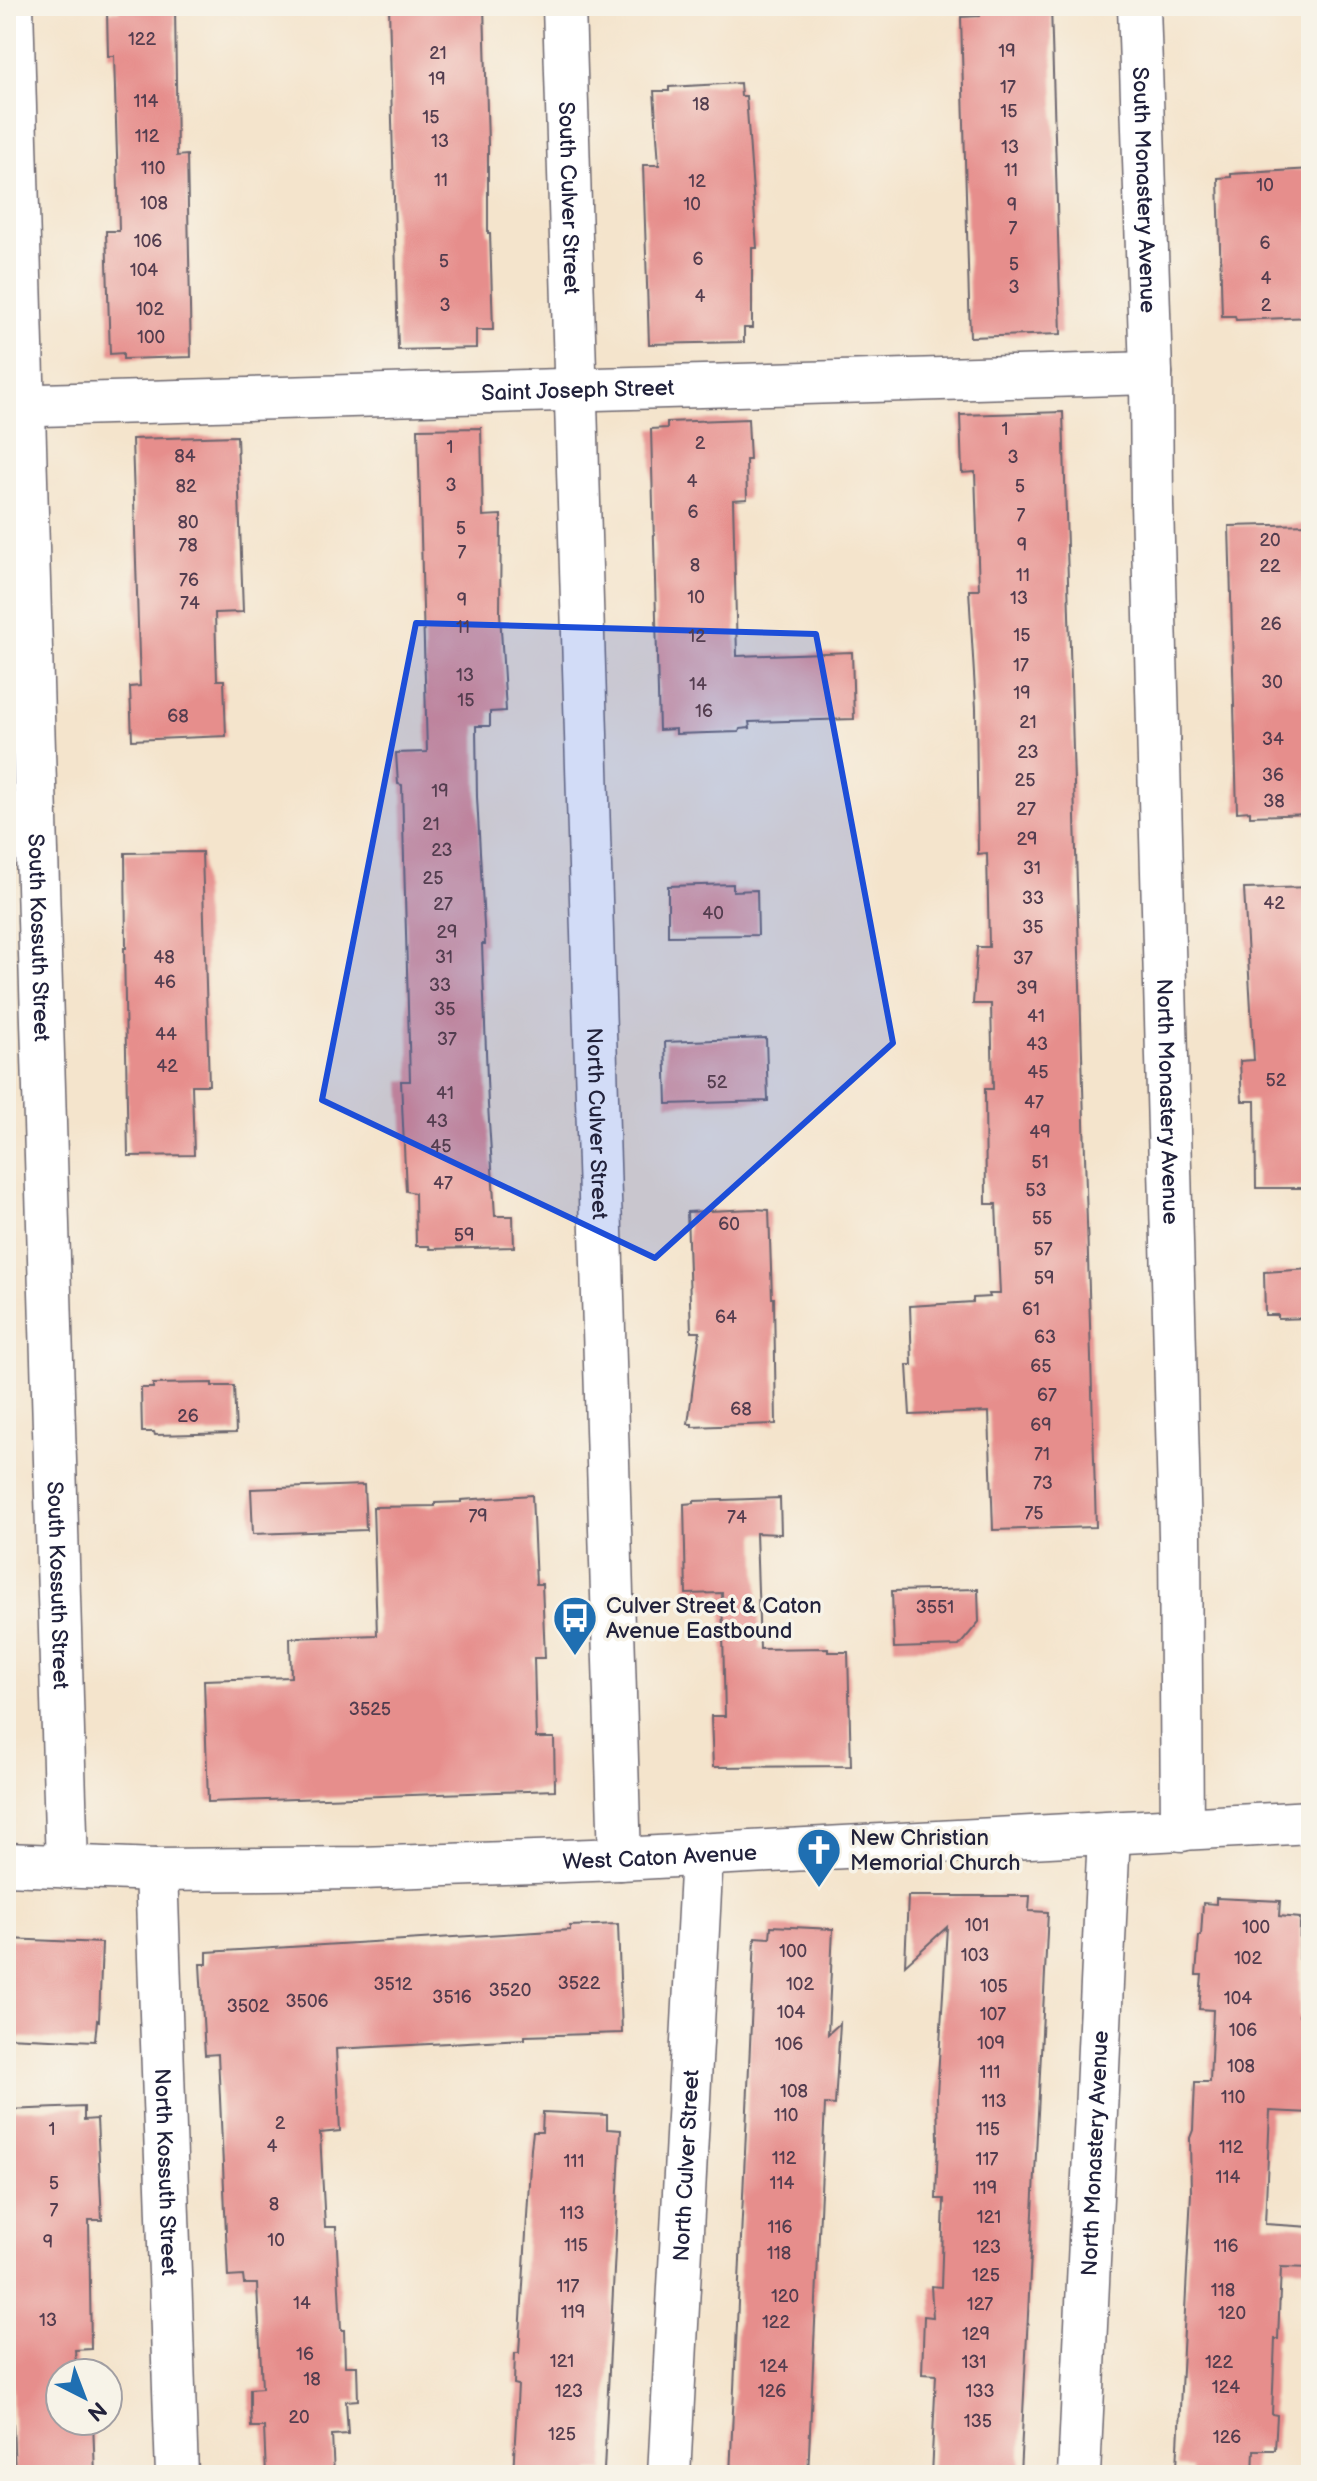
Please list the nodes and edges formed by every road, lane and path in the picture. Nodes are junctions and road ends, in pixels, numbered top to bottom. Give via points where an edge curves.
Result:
1 (12, 6) edge
2 (564, 6) edge
3 (1139, 6) edge
4 (1151, 373) junction
5 (575, 389) junction
6 (15, 405) edge
7 (1311, 1822) edge
8 (1182, 1830) junction
9 (1109, 1834) junction
10 (702, 1854) junction
11 (620, 1859) junction
12 (6, 1864) edge
13 (67, 1867) junction
14 (156, 1870) junction
15 (177, 2475) edge
16 (669, 2475) edge
17 (1079, 2475) edge

1 - 6 street, South Kossuth Street
2 - 5 street, South Culver Street
3 - 4 street, South Monastery Avenue
4 - 5 street, Saint Joseph Street
4 - 8 street, North Monastery Avenue via 1180,1536
5 - 6 street, Saint Joseph Street
5 - 11 street, North Culver Street
6 - 13 street, South Kossuth Street
7 - 8 street, West Caton Avenue
8 - 9 street, West Caton Avenue
9 - 10 street, West Caton Avenue
9 - 17 street, North Monastery Avenue
10 - 11 street, West Caton Avenue
10 - 16 street, North Culver Street
11 - 14 street, West Caton Avenue
12 - 13 street, West Caton Avenue
13 - 14 street, West Caton Avenue
14 - 15 street, North Kossuth Street

